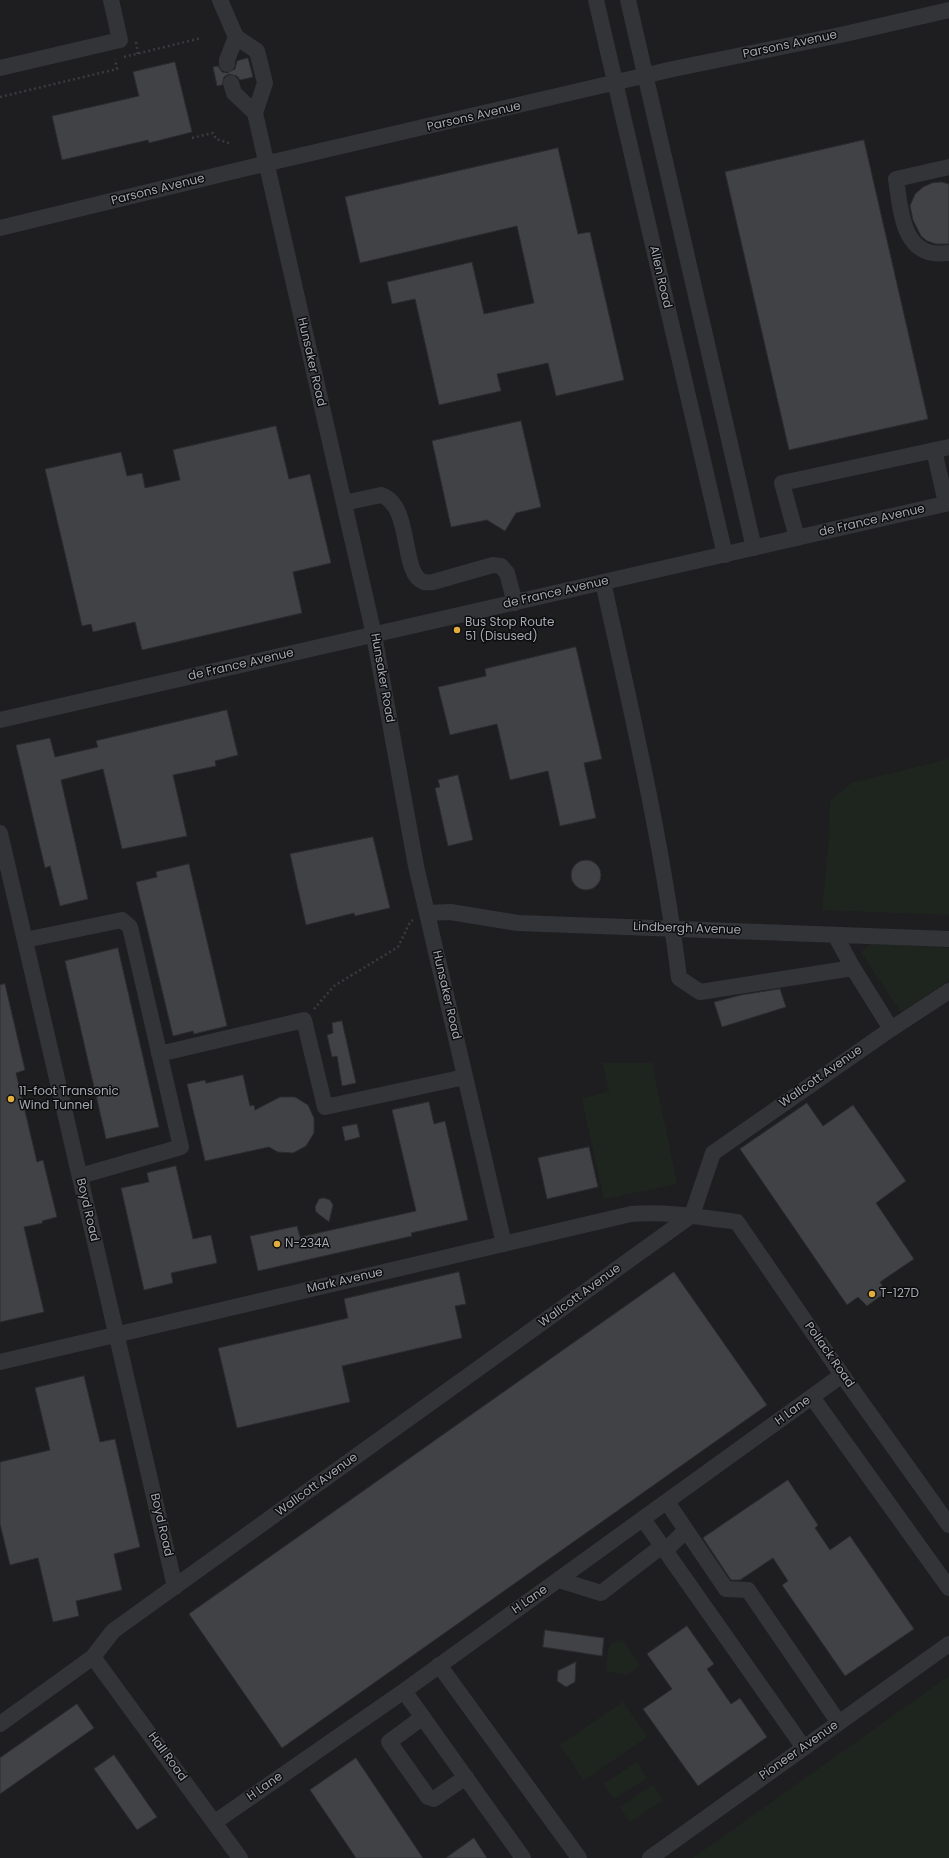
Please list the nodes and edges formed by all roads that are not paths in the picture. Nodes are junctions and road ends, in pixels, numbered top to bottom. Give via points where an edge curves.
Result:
1 (111, 0) edge
2 (220, 0) edge
3 (596, 0) edge
4 (628, 0) edge
5 (949, 10) edge
6 (236, 37) junction
7 (227, 64) dead end
8 (0, 68) edge
9 (645, 77) junction
10 (231, 83) dead end
11 (615, 84) junction
12 (255, 113) junction
13 (267, 164) junction
14 (949, 167) edge
15 (0, 228) edge
16 (949, 253) edge
17 (942, 448) edge
18 (344, 503) junction
19 (948, 503) edge
20 (797, 538) junction
21 (754, 548) junction
22 (724, 555) junction
23 (603, 582) junction
24 (515, 603) junction
25 (374, 635) junction
26 (0, 720) edge
27 (0, 832) edge
28 (427, 913) junction
29 (673, 929) junction
30 (835, 935) junction
31 (949, 939) edge
32 (25, 940) junction
33 (853, 968) junction
34 (949, 991) edge
35 (890, 1029) junction
36 (159, 1054) junction
37 (464, 1077) junction
38 (80, 1176) junction
39 (692, 1215) junction
40 (504, 1244) junction
41 (117, 1335) junction
42 (0, 1362) edge
43 (842, 1375) junction
44 (812, 1397) junction
45 (667, 1502) junction
46 (643, 1519) junction
47 (949, 1525) edge
48 (686, 1530) junction
49 (664, 1548) junction
50 (559, 1580) junction
51 (175, 1587) junction
52 (949, 1588) edge
53 (949, 1644) edge
54 (93, 1657) junction
55 (439, 1665) junction
56 (404, 1690) junction
57 (423, 1717) junction
58 (839, 1723) junction
59 (0, 1724) edge
60 (804, 1748) junction
61 (466, 1777) junction
62 (215, 1822) junction
63 (240, 1858) edge
64 (523, 1858) edge
65 (579, 1858) edge
66 (650, 1858) edge

1 - 8 street via 120,40
2 - 6 street
3 - 11 street, Allen Road
4 - 9 street
5 - 9 street, Parsons Avenue
6 - 7 street
6 - 12 street via 257,51 265,83
9 - 11 street, Parsons Avenue
9 - 21 street
10 - 12 street via 234,93
11 - 13 street, Parsons Avenue
11 - 22 street, Allen Road
12 - 13 street, Hunsaker Road
13 - 15 street, Parsons Avenue
13 - 18 street, Hunsaker Road
14 - 16 street via 896,179 904,226 912,240 922,249 933,253
17 - 19 street
17 - 20 street via 782,483
18 - 24 street via 381,495 392,501 403,527 412,570 417,578 424,582 433,582 493,565 501,566 507,573
18 - 25 street, Hunsaker Road
19 - 20 street, de France Avenue
20 - 21 street, de France Avenue
21 - 22 street, de France Avenue
22 - 23 street, de France Avenue
23 - 24 street, de France Avenue
23 - 29 street via 652,808
24 - 25 street, de France Avenue
25 - 26 street, de France Avenue
25 - 28 street, Hunsaker Road via 416,866
27 - 32 street, Boyd Road
28 - 29 street, Lindbergh Avenue via 450,912 518,923
28 - 37 street, Hunsaker Road
29 - 30 street, Lindbergh Avenue
29 - 33 street via 679,978 700,992
30 - 31 street, Lindbergh Avenue
30 - 33 street
32 - 36 street via 122,920 130,927
32 - 38 street, Boyd Road
33 - 35 street
34 - 35 street, Wallcott Avenue
35 - 39 street, Wallcott Avenue via 713,1152
36 - 37 street via 304,1020 325,1107
36 - 38 street via 181,1147
37 - 40 street, Hunsaker Road
38 - 41 street, Boyd Road
39 - 40 street, Mark Avenue via 656,1212 631,1214
39 - 43 street, Pollack Road via 737,1222
39 - 51 street, Wallcott Avenue
40 - 41 street, Mark Avenue
41 - 42 street, Mark Avenue
41 - 51 street, Boyd Road
43 - 44 street, H Lane
43 - 47 street, Pollack Road
44 - 45 street, H Lane
44 - 52 street
45 - 46 street, H Lane
45 - 48 street
46 - 49 street
46 - 50 street, H Lane
48 - 49 street
48 - 58 street via 726,1588 748,1590
49 - 50 street via 601,1593
49 - 60 street
50 - 55 street, H Lane
51 - 54 street, Wallcott Avenue via 113,1631
53 - 58 street, Pioneer Avenue
54 - 59 street, Wallcott Avenue
54 - 62 street, Hall Road
55 - 56 street, H Lane
55 - 65 street
56 - 57 street
56 - 62 street, H Lane
57 - 61 street
57 - 61 street via 389,1742 430,1798 436,1798
58 - 60 street, Pioneer Avenue
60 - 66 street, Pioneer Avenue
61 - 64 street
62 - 63 street, Hall Road

